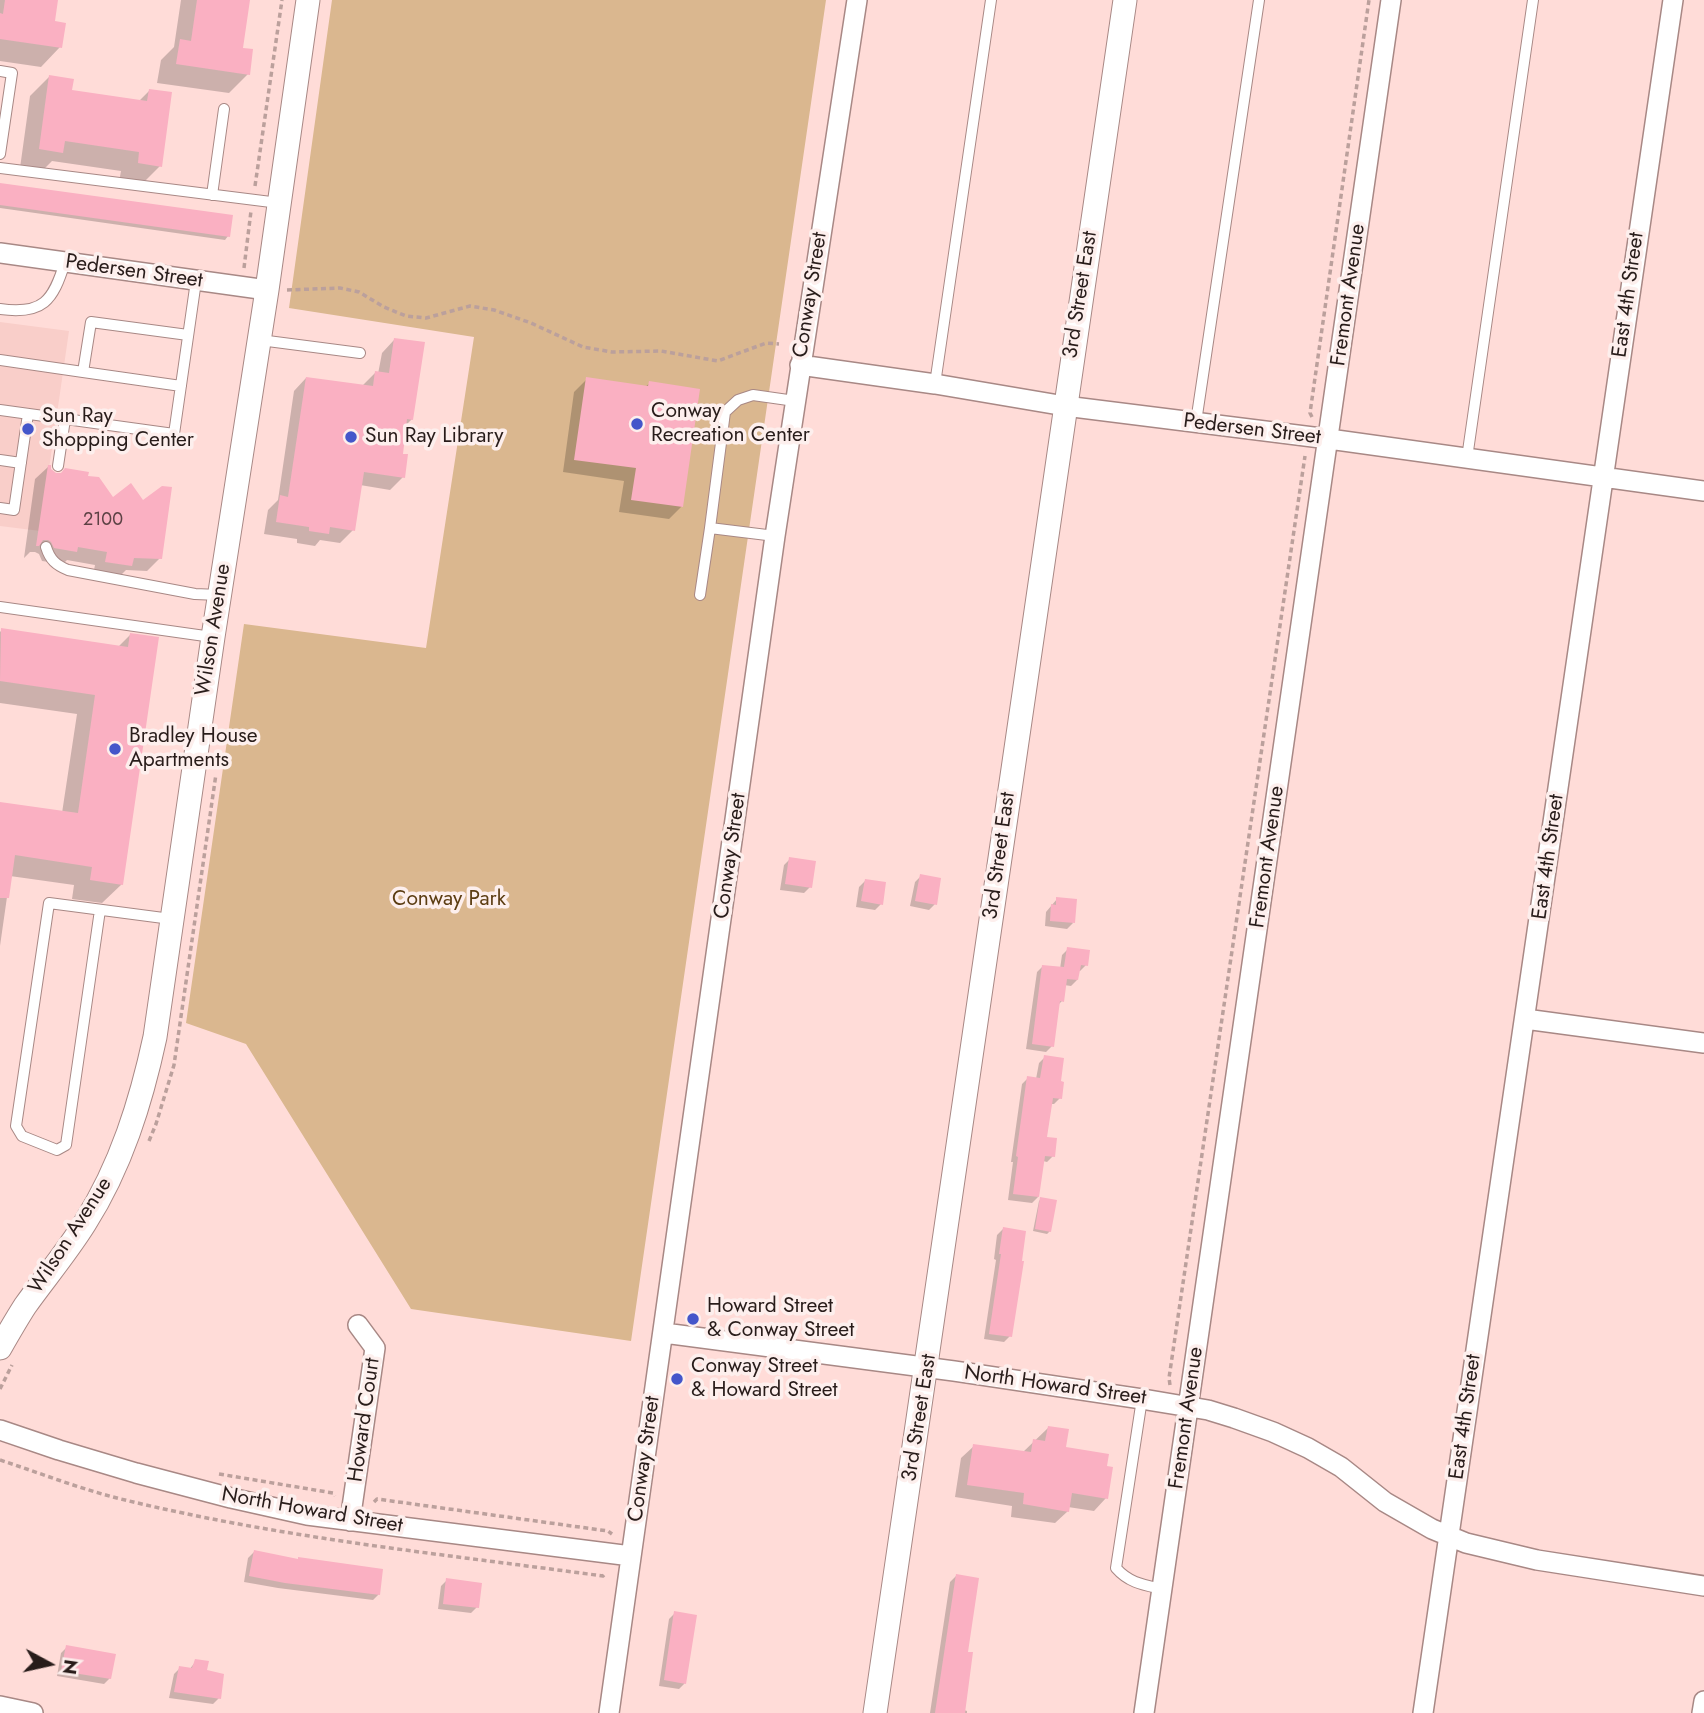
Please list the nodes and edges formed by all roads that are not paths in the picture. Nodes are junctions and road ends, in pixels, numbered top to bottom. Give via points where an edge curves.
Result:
1 (308, 0) edge
2 (857, 0) edge
3 (991, 0) edge
4 (1125, 0) edge
5 (1259, 0) edge
6 (1391, 0) edge
7 (1533, 0) edge
8 (1673, 0) edge
9 (0, 71) edge
10 (224, 109) dead end
11 (0, 154) edge
12 (0, 168) edge
13 (212, 195) junction
14 (280, 204) junction
15 (0, 253) edge
16 (65, 262) junction
17 (196, 281) junction
18 (267, 290) junction
19 (0, 310) edge
20 (188, 335) junction
21 (260, 340) junction
22 (360, 353) dead end
23 (0, 360) edge
24 (800, 365) junction
25 (83, 372) junction
26 (935, 384) junction
27 (180, 386) junction
28 (795, 401) junction
29 (1065, 405) junction
30 (0, 410) edge
31 (29, 414) junction
32 (65, 419) junction
33 (1196, 422) junction
34 (1329, 439) junction
35 (1467, 458) junction
36 (0, 460) edge
37 (21, 463) junction
38 (58, 466) dead end
39 (1602, 478) junction
40 (1704, 491) edge
41 (0, 508) edge
42 (710, 528) junction
43 (775, 536) junction
44 (46, 547) dead end
45 (219, 595) junction
46 (700, 595) dead end
47 (0, 607) edge
48 (213, 637) junction
49 (100, 910) junction
50 (172, 919) junction
51 (1525, 1020) junction
52 (1704, 1043) edge
53 (358, 1325) dead end
54 (664, 1332) junction
55 (0, 1348) edge
56 (928, 1368) junction
57 (1142, 1399) junction
58 (1188, 1406) junction
59 (0, 1430) edge
60 (350, 1521) junction
61 (1448, 1536) junction
62 (631, 1556) junction
63 (1704, 1587) edge
64 (1162, 1588) junction
65 (1704, 1701) edge
66 (0, 1706) edge
67 (33, 1713) edge
68 (609, 1713) edge
69 (875, 1713) edge
70 (1144, 1713) edge
71 (1423, 1713) edge
72 (1702, 1713) edge

1 - 14 street, Wilson Avenue
2 - 24 street, Conway Street
3 - 26 lane
4 - 29 street, 3rd Street East
5 - 33 lane
6 - 34 street, Fremont Avenue
7 - 35 lane
8 - 39 street, East 4th Street
9 - 11 lane via 12,73
10 - 13 lane
12 - 13 lane
13 - 14 lane
14 - 18 street, Wilson Avenue
15 - 16 street, Pedersen Street
16 - 17 street, Pedersen Street
16 - 19 lane via 54,291 37,308
17 - 18 street, Pedersen Street
17 - 20 lane
18 - 21 street, Wilson Avenue
20 - 25 lane via 91,322
20 - 27 lane
21 - 22 lane
21 - 45 street, Wilson Avenue
23 - 25 lane
24 - 26 street, Pedersen Street
24 - 28 street, Conway Street
25 - 27 lane
26 - 29 street, Pedersen Street
27 - 32 lane via 174,434
28 - 42 lane via 753,396 738,400 725,412
28 - 43 street, Conway Street
29 - 33 street, Pedersen Street
29 - 56 street, 3rd Street East
30 - 31 lane
31 - 32 lane
31 - 37 lane
32 - 38 lane
33 - 34 street, Pedersen Street
34 - 35 street, Pedersen Street
34 - 58 street, Fremont Avenue
35 - 39 street, Pedersen Street
36 - 37 lane
37 - 41 lane via 14,510
39 - 40 street, Pedersen Street
39 - 51 street, East 4th Street
42 - 43 lane
42 - 46 lane
43 - 54 street, Conway Street
44 - 45 lane via 50,558 68,570
45 - 48 street, Wilson Avenue
47 - 48 lane
48 - 50 street, Wilson Avenue
49 - 49 lane via 49,903 16,1126 22,1136 57,1150 66,1145
49 - 50 lane
50 - 55 street, Wilson Avenue via 147,1076 114,1169
51 - 52 street
51 - 61 street, East 4th Street
53 - 60 street, Howard Court via 375,1348
54 - 56 street, North Howard Street
54 - 62 street, Conway Street
56 - 57 street, North Howard Street
56 - 69 street, 3rd Street East
57 - 58 street, North Howard Street
57 - 64 lane via 1116,1568 1139,1584
58 - 61 street, North Howard Street via 1234,1418 1308,1448 1385,1502
58 - 64 street, Fremont Avenue
59 - 60 street, North Howard Street via 148,1477
60 - 62 street, North Howard Street
61 - 63 street, North Howard Street via 1537,1560
61 - 71 street, East 4th Street
62 - 68 street, Conway Street
64 - 70 street, Fremont Avenue
65 - 72 street
66 - 67 street

